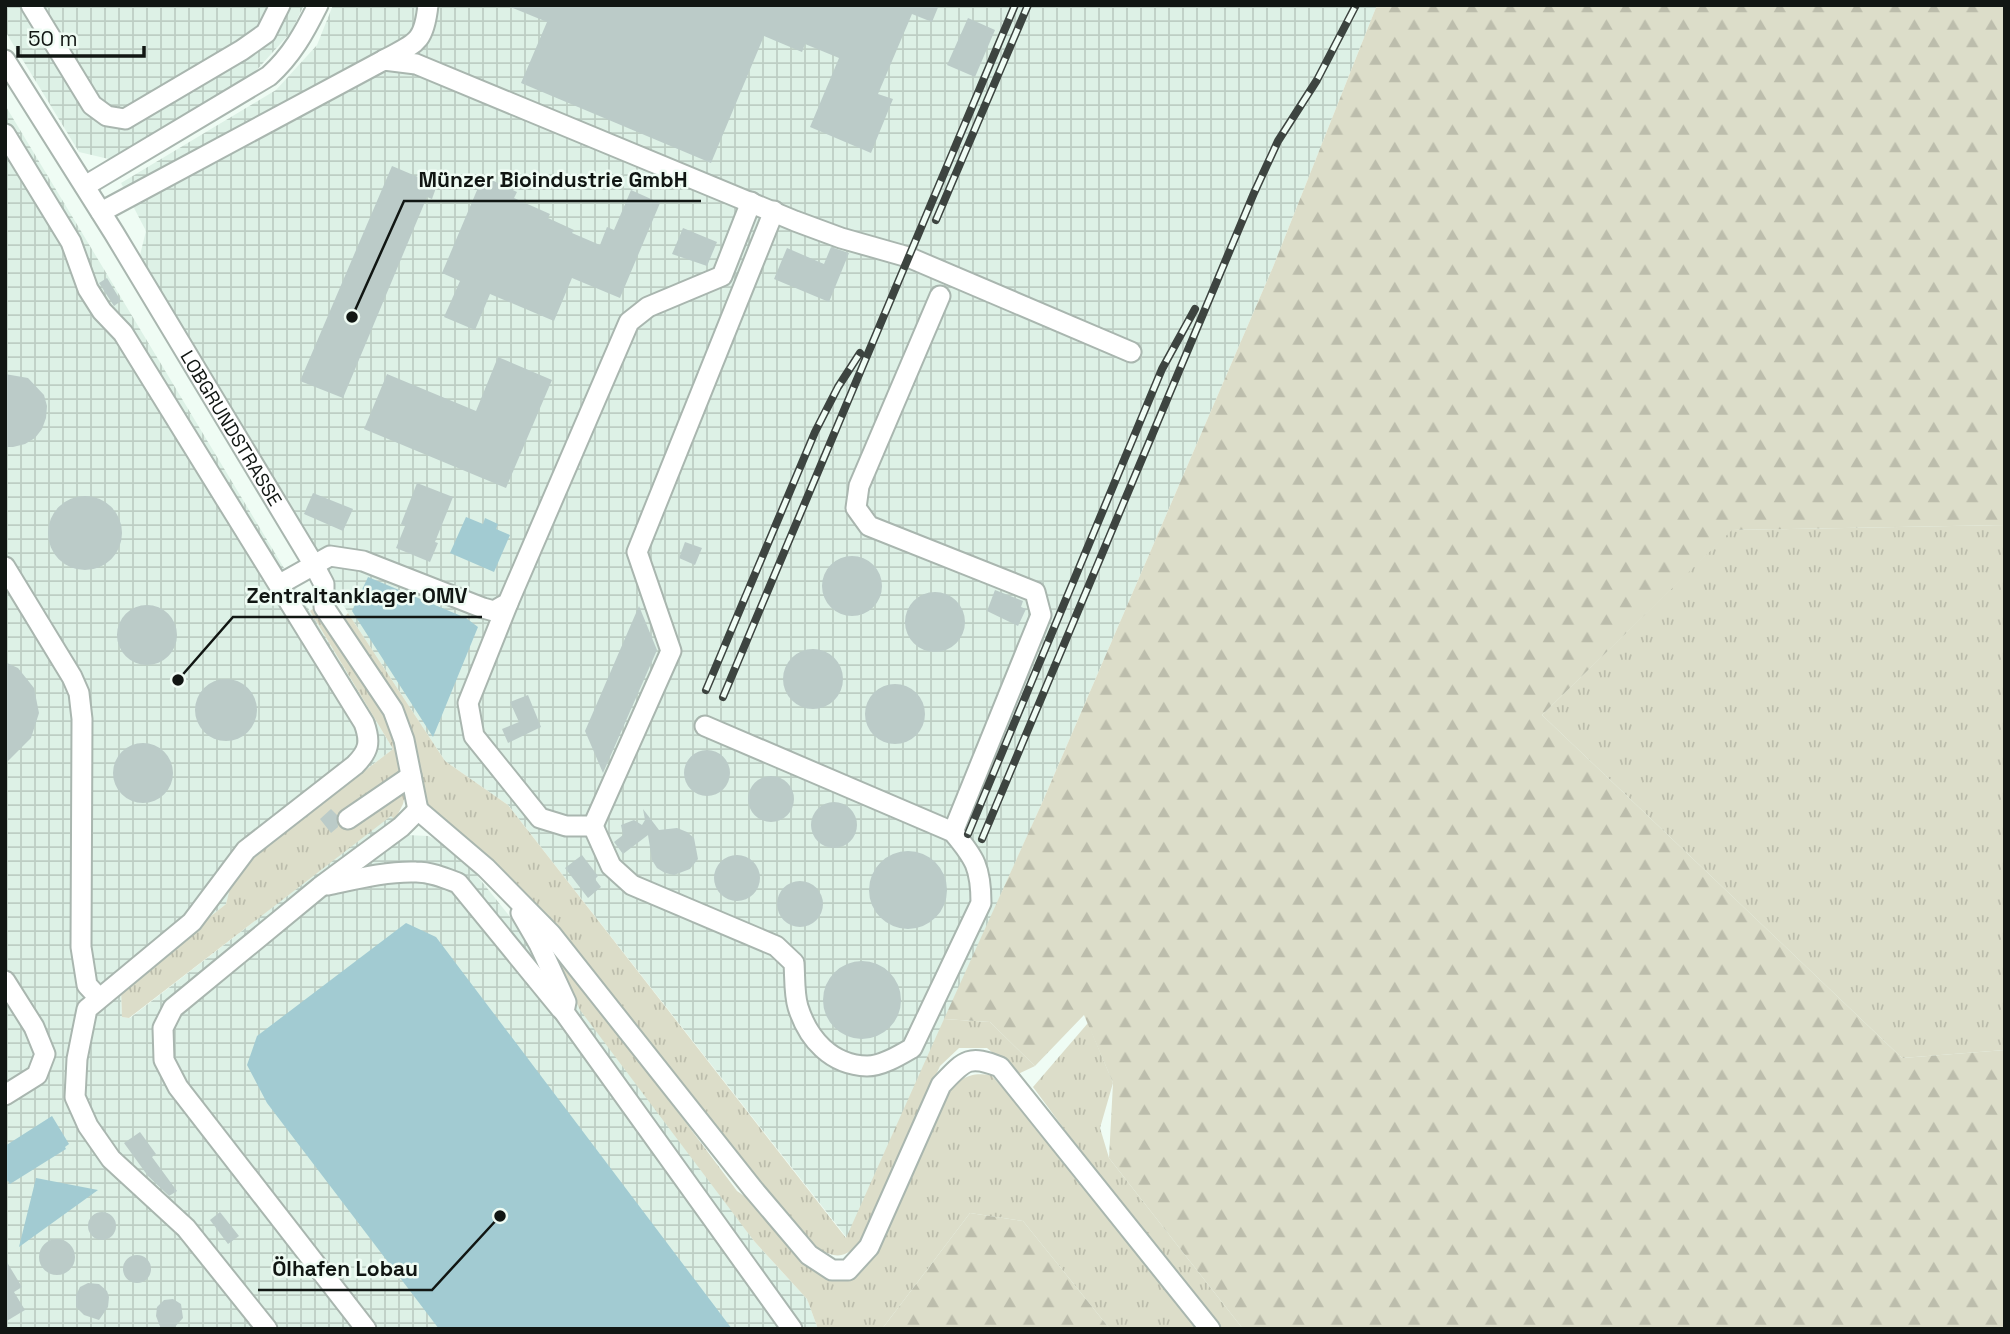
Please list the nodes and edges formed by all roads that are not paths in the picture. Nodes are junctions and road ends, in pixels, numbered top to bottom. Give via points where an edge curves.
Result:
1 (31, 5) edge
2 (280, 5) edge
3 (318, 5) edge
4 (428, 5) edge
5 (5, 60) edge
6 (384, 60) junction
7 (5, 134) edge
8 (85, 186) junction
9 (751, 202) junction
10 (774, 211) junction
11 (102, 212) junction
12 (940, 296) dead end
13 (1131, 352) dead end
14 (314, 565) junction
15 (5, 566) edge
16 (280, 584) junction
17 (508, 603) junction
18 (705, 726) dead end
19 (411, 776) junction
20 (418, 810) junction
21 (348, 819) dead end
22 (593, 826) junction
23 (953, 832) junction
24 (320, 887) junction
25 (517, 899) junction
26 (5, 981) edge
27 (99, 998) junction
28 (564, 1012) junction
29 (45, 1054) junction
30 (77, 1059) junction
31 (5, 1095) edge
32 (267, 1329) edge
33 (366, 1329) edge
34 (792, 1329) edge
35 (1210, 1329) edge

1 - 2 street via 92,105 107,117 125,119 266,33
3 - 8 street via 287,60 269,76
4 - 6 street via 425,29 413,45
5 - 8 street, LOBGRUNDSTRASSE
6 - 9 street via 416,64
6 - 11 street
7 - 16 street via 71,242 88,289 123,334
8 - 11 street, LOBGRUNDSTRASSE
9 - 10 street
9 - 17 street via 722,276 648,307 629,322
10 - 13 street via 841,238 908,257
10 - 22 street via 637,552 671,651
11 - 14 street, LOBGRUNDSTRASSE
12 - 23 street via 859,486 856,508 869,526 1035,592 1041,615
14 - 16 street
14 - 17 street via 330,556 363,561 483,608 494,611
14 - 19 street, LOBGRUNDSTRASSE via 324,584 324,607 393,710
15 - 27 street via 79,693 80,947 87,985
16 - 27 street via 364,723 369,736 365,754 246,850 192,922
17 - 22 street via 468,704 474,736 540,818 566,827
18 - 23 street
19 - 20 street, LOBGRUNDSTRASSE
19 - 21 street
20 - 24 street
20 - 25 street
22 - 23 street via 611,866 632,885 776,946 794,963 798,1005 823,1051 844,1062 869,1066 912,1048 981,902 981,877 969,851
24 - 28 street via 415,872 458,883
24 - 33 street via 173,1008 163,1028 164,1060 178,1087
25 - 28 street via 566,1002
25 - 35 street via 551,934 809,1255 832,1270 848,1270 869,1247 941,1085 961,1064 980,1059 1000,1067
26 - 29 street
27 - 30 street via 86,1009
28 - 34 street
29 - 30 street
29 - 31 street via 37,1075
30 - 32 street via 75,1097 103,1148 131,1180 186,1228

